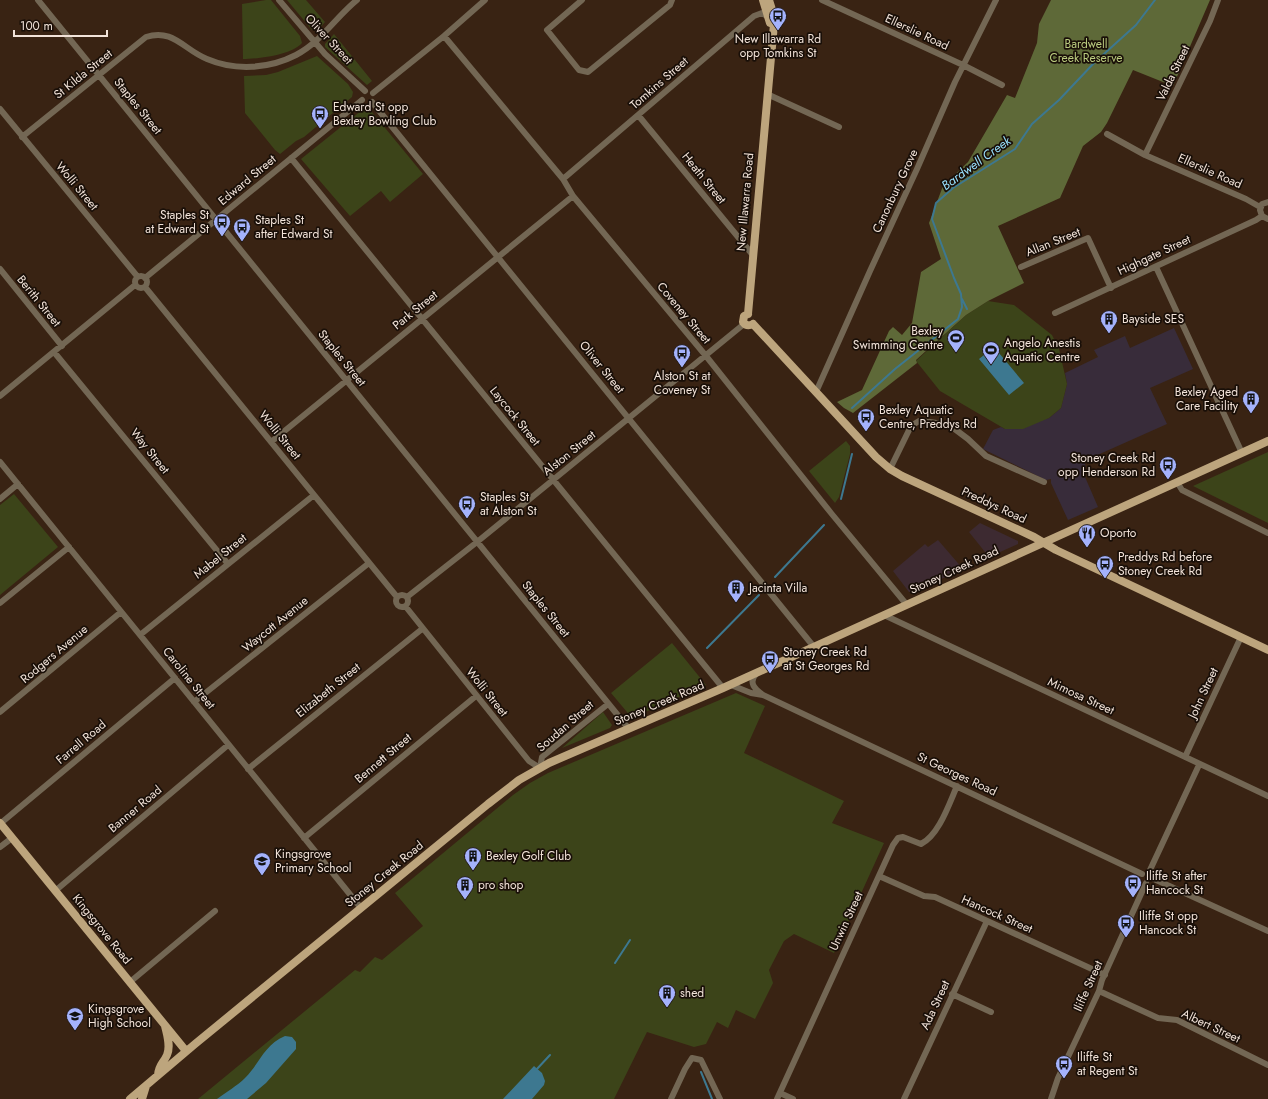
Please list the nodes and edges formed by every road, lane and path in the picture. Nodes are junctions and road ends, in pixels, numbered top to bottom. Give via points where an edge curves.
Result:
1 (38, 0) edge
2 (279, 0) edge
3 (348, 0) edge
4 (356, 0) edge
5 (485, 0) edge
6 (582, 0) edge
7 (672, 0) edge
8 (763, 0) edge
9 (769, 0) edge
10 (822, 0) edge
11 (996, 0) edge
12 (1218, 0) edge
13 (339, 17) junction
14 (770, 19) junction
15 (444, 36) junction
16 (315, 43) junction
17 (964, 65) junction
18 (99, 75) junction
19 (1002, 85) dead end
20 (364, 91) junction
21 (767, 92) junction
22 (373, 93) junction
23 (362, 100) junction
24 (372, 102) junction
25 (0, 109) edge
26 (638, 115) junction
27 (839, 127) dead end
28 (1107, 134) dead end
29 (22, 137) junction
30 (1145, 155) junction
31 (291, 158) junction
32 (563, 179) junction
33 (573, 196) junction
34 (1268, 202) edge
35 (1260, 207) junction
36 (1265, 217) edge
37 (216, 220) junction
38 (752, 254) junction
39 (499, 257) junction
40 (1021, 267) dead end
41 (1156, 267) junction
42 (0, 269) edge
43 (138, 276) junction
44 (145, 278) junction
45 (135, 285) junction
46 (145, 287) junction
47 (1111, 288) junction
48 (1055, 313) dead end
49 (748, 314) joint
50 (422, 319) junction
51 (748, 324) junction
52 (62, 346) junction
53 (54, 352) junction
54 (706, 356) junction
55 (346, 381) junction
56 (816, 392) junction
57 (0, 396) edge
58 (629, 418) junction
59 (1268, 441) edge
60 (271, 442) junction
61 (1242, 453) junction
62 (0, 462) edge
63 (890, 469) junction
64 (553, 480) junction
65 (1044, 482) dead end
66 (1177, 482) junction
67 (18, 484) junction
68 (314, 495) junction
69 (0, 499) edge
70 (1268, 533) edge
71 (477, 542) junction
72 (1043, 542) junction
73 (69, 547) junction
74 (369, 563) junction
75 (228, 564) junction
76 (397, 597) junction
77 (407, 597) junction
78 (0, 603) edge
79 (907, 605) junction
80 (406, 607) junction
81 (121, 612) junction
82 (884, 615) junction
83 (422, 629) junction
84 (140, 635) junction
85 (1241, 637) junction
86 (814, 647) junction
87 (1268, 650) edge
88 (757, 673) junction
89 (175, 678) junction
90 (731, 685) junction
91 (723, 688) junction
92 (763, 695) junction
93 (476, 696) junction
94 (194, 702) junction
95 (608, 704) junction
96 (0, 712) edge
97 (628, 729) junction
98 (228, 744) junction
99 (1185, 757) junction
100 (1199, 765) junction
101 (248, 768) junction
102 (540, 768) junction
103 (957, 786) junction
104 (1268, 796) edge
105 (0, 823) edge
106 (12, 838) junction
107 (304, 838) junction
108 (0, 847) edge
109 (1150, 870) junction
110 (1142, 874) junction
111 (879, 876) junction
112 (1154, 879) junction
113 (1146, 883) junction
114 (55, 891) junction
115 (361, 908) junction
116 (215, 911) dead end
117 (987, 921) junction
118 (1268, 931) edge
119 (1105, 975) junction
120 (130, 982) junction
121 (1099, 991) junction
122 (952, 994) junction
123 (991, 1012) dead end
124 (164, 1024) junction
125 (186, 1051) junction
126 (1268, 1065) edge
127 (158, 1075) junction
128 (146, 1085) junction
129 (778, 1096) edge
130 (130, 1099) edge
131 (142, 1099) edge
132 (671, 1099) edge
133 (720, 1099) edge
134 (793, 1099) edge
135 (904, 1099) edge
136 (1052, 1099) edge

1 - 18 street, Staples Street
2 - 16 street, Oliver Street
3 - 13 street
4 - 13 street
5 - 15 street
6 - 7 street via 547,30 580,70 588,72 670,5
8 - 14 main road, New Illawarra Road
9 - 21 main road, New Illawarra Road via 774,24
10 - 17 street, Ellerslie Road
11 - 17 street, Canonbury Grove
12 - 30 street, Valda Street
13 - 16 street, St Kilda Street
14 - 21 main road, New Illawarra Road
14 - 26 street, Tomkins Street via 763,13 754,16
15 - 22 street
15 - 32 street, Coveney Street
16 - 18 street, St Kilda Street via 285,61 258,67 244,67 218,64 173,38 156,35 142,40
16 - 20 street, Oliver Street
17 - 19 street, Ellerslie Road
17 - 56 street, Canonbury Grove
18 - 29 street, St Kilda Street
18 - 37 street, Staples Street
20 - 22 street via 370,90
20 - 23 street
21 - 27 street
21 - 38 main road, New Illawarra Road
22 - 24 street
23 - 24 street
23 - 31 street, Edward Street
24 - 39 street, Oliver Street
25 - 29 street, Wolli Street
26 - 32 street, Tomkins Street
26 - 38 street, Heath Street
28 - 30 street, Ellerslie Road
29 - 43 street, Wolli Street
30 - 35 street, Ellerslie Road
31 - 37 street, Edward Street
31 - 50 street, Laycock Street
32 - 33 street, Coveney Street
33 - 39 street, Park Street
33 - 54 street, Coveney Street
34 - 35 street
35 - 36 street via 1260,213
36 - 41 street, Highgate Street
37 - 44 street, Edward Street
37 - 55 street, Staples Street
38 - 49 main road, New Illawarra Road
39 - 50 street, Park Street
39 - 58 street, Oliver Street
40 - 47 street, Allan Street via 1088,238
41 - 47 street, Highgate Street
41 - 61 street
42 - 52 street, Berith Street
43 - 44 street
43 - 45 street
44 - 46 street
45 - 46 street via 140,289
45 - 52 street
46 - 60 street, Wolli Street
47 - 48 street, Highgate Street
49 - 51 main road, Preddys Road via 754,321
50 - 55 street, Park Street
50 - 64 street, Laycock Street
51 - 54 street, Alston Street
51 - 56 main road, Preddys Road
52 - 53 street
53 - 57 street
53 - 75 street, Way Street
54 - 58 street, Alston Street
54 - 79 street, Coveney Street
55 - 60 street, Park Street
55 - 71 street, Staples Street
56 - 63 main road, Preddys Road
58 - 64 street, Alston Street
58 - 86 street, Oliver Street
59 - 61 main road, Stoney Creek Road
60 - 68 street, Wolli Street
61 - 66 main road, Stoney Creek Road
62 - 67 street, Caroline Street
63 - 65 street via 911,426 919,422 930,422 952,427 986,456
63 - 72 main road, Preddys Road
64 - 71 street, Alston Street
64 - 91 street, Laycock Street
66 - 70 street via 1182,490
66 - 72 main road, Stoney Creek Road
67 - 69 street
67 - 73 street, Caroline Street
68 - 74 street, Wolli Street
68 - 75 street, Mabel Street
71 - 77 street, Alston Street
71 - 95 street, Staples Street
72 - 79 main road, Stoney Creek Road
72 - 85 main road, Preddys Road
73 - 78 street
73 - 81 street, Caroline Street
74 - 76 street, Wolli Street
74 - 94 street, Waycott Avenue
75 - 84 street, Mabel Street
76 - 77 street
76 - 80 street via 398,606
77 - 80 street via 409,602
79 - 82 main road, Stoney Creek Road
80 - 83 street, Wolli Street
81 - 84 street, Caroline Street
81 - 96 street, Rodgers Avenue
82 - 86 main road, Stoney Creek Road
82 - 99 street, Mimosa Street
83 - 93 street, Wolli Street
83 - 101 street, Elizabeth Street
84 - 89 street, Caroline Street
85 - 87 main road, Preddys Road
85 - 99 street, John Street
86 - 88 main road, Stoney Creek Road
88 - 90 main road, Stoney Creek Road
88 - 92 street via 752,678 753,684
89 - 94 street, Caroline Street
89 - 105 street, Farrell Road
90 - 91 main road, Stoney Creek Road
90 - 92 street, St Georges Road via 751,694
91 - 97 main road, Stoney Creek Road
92 - 103 street, St Georges Road
93 - 102 street, Wolli Street via 529,761
93 - 107 street, Bennett Street
94 - 98 street, Caroline Street
95 - 97 street, Staples Street
95 - 102 street, Soudan Street via 542,757
97 - 102 main road, Stoney Creek Road
98 - 101 street, Caroline Street
98 - 114 street, Banner Road
99 - 100 street, Mimosa Street
100 - 104 street, Mimosa Street
100 - 109 street
101 - 107 street, Caroline Street
102 - 115 main road, Stoney Creek Road via 506,790
103 - 110 street, St Georges Road
103 - 111 street, Unwin Street via 938,827 928,841 921,844 898,838 892,845
105 - 106 main road, Kingsgrove Road
106 - 108 street
106 - 114 main road, Kingsgrove Road
107 - 115 street, Caroline Street
109 - 110 street
109 - 112 street via 1154,874
110 - 113 street
111 - 117 street, Hancock Street
111 - 129 street, Unwin Street
112 - 113 street
112 - 118 street
113 - 119 street, Iliffe Street
114 - 120 main road, Kingsgrove Road
115 - 125 main road, Stoney Creek Road
116 - 120 street
117 - 119 street, Hancock Street
117 - 122 street, Ada Street
119 - 121 street, Iliffe Street
120 - 124 main road, Kingsgrove Road
121 - 126 street, Albert Street via 1158,1018 1177,1020
121 - 136 street, Iliffe Street via 1058,1078
122 - 123 street
122 - 135 street, Ada Street
124 - 125 main road, Kingsgrove Road
124 - 127 main road via 169,1048 159,1067
125 - 127 main road, Stoney Creek Road
127 - 128 main road, Stoney Creek Road
128 - 130 main road, Stoney Creek Road
128 - 131 main road
129 - 134 street
132 - 133 street via 692,1058 701,1060

